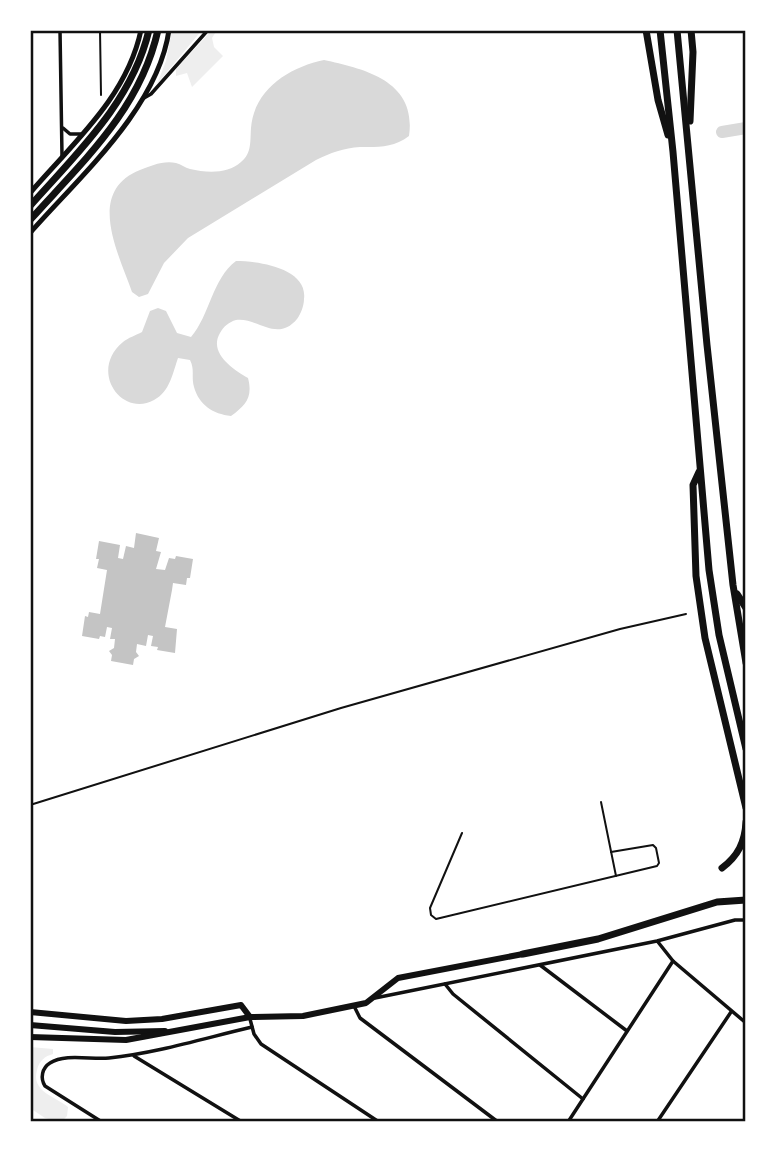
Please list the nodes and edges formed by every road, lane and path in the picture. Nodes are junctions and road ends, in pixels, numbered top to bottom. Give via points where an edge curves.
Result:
1 (61, 30) edge
2 (100, 30) edge
3 (141, 30) edge
4 (149, 30) edge
5 (158, 30) edge
6 (169, 30) edge
7 (208, 30) edge
8 (646, 30) edge
9 (660, 30) edge
10 (677, 30) edge
11 (691, 30) edge
12 (101, 95) dead end
13 (144, 98) junction
14 (62, 125) junction
15 (82, 134) junction
16 (689, 149) junction
17 (673, 152) junction
18 (62, 156) junction
19 (30, 193) edge
20 (30, 206) edge
21 (30, 220) edge
22 (30, 233) edge
23 (700, 471) junction
24 (733, 585) junction
25 (746, 608) edge
26 (686, 614) dead end
27 (746, 663) edge
28 (746, 749) edge
29 (601, 802) dead end
30 (30, 805) edge
31 (746, 808) edge
32 (746, 822) edge
33 (462, 833) dead end
34 (611, 852) junction
35 (722, 868) dead end
36 (616, 876) junction
37 (746, 900) edge
38 (746, 920) edge
39 (657, 941) junction
40 (523, 954) joint
41 (673, 961) junction
42 (540, 965) junction
43 (445, 984) junction
44 (375, 998) junction
45 (354, 1005) junction
46 (30, 1012) edge
47 (731, 1012) junction
48 (250, 1017) junction
49 (746, 1023) edge
50 (30, 1024) edge
51 (252, 1027) junction
52 (181, 1031) junction
53 (627, 1031) junction
54 (30, 1037) edge
55 (133, 1055) junction
56 (583, 1099) junction
57 (102, 1122) edge
58 (242, 1122) edge
59 (379, 1122) edge
60 (498, 1122) edge
61 (568, 1122) edge
62 (657, 1122) edge

1 - 14 street
2 - 12 path
3 - 15 main road via 132,61 115,93
4 - 20 highway via 122,97
5 - 21 highway via 131,101
6 - 13 main road
7 - 13 street
8 - 17 highway
9 - 17 highway
10 - 16 highway
11 - 16 highway
13 - 22 main road via 116,137
14 - 15 street via 70,134
14 - 18 street
15 - 18 main road
16 - 24 highway
17 - 23 highway
18 - 19 main road
23 - 28 highway via 719,635
23 - 31 highway via 693,485 696,576 707,648
24 - 25 highway
24 - 27 highway
26 - 30 lane via 341,708
29 - 34 lane
32 - 35 highway via 738,852
33 - 36 lane via 430,908 436,919
34 - 36 lane
34 - 36 lane via 653,845 659,862
37 - 40 highway via 717,902 598,939
38 - 39 street
39 - 41 street
39 - 42 street
40 - 44 main road via 398,978
41 - 47 street
41 - 53 street
42 - 43 street
42 - 53 street
43 - 44 street
43 - 56 street
44 - 45 main road
45 - 48 main road via 303,1016
45 - 60 street via 360,1018
46 - 48 main road via 135,1021 241,1005
47 - 49 street
47 - 62 street
48 - 51 street
48 - 52 main road
50 - 52 main road via 115,1032
51 - 55 street
51 - 59 street via 261,1044
52 - 54 main road via 126,1040
53 - 56 street
55 - 57 street via 58,1060 43,1071 49,1090
55 - 58 street
56 - 61 street

